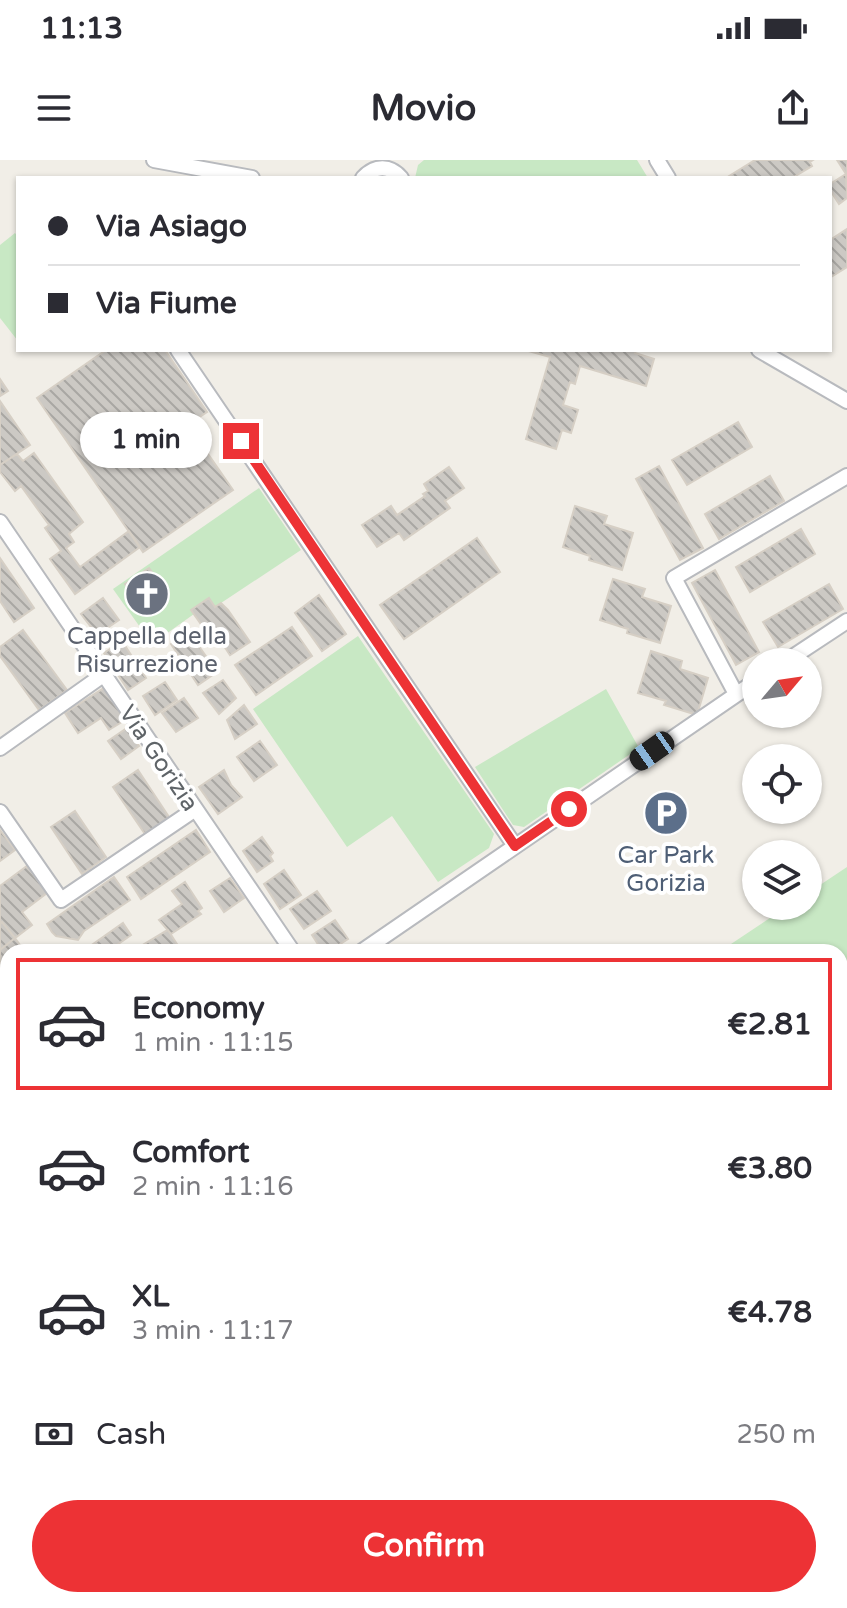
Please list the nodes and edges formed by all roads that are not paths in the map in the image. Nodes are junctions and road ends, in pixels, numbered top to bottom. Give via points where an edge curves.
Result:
1 (154, 160) edge
2 (383, 164) edge
3 (174, 171) edge
4 (230, 176) edge
5 (366, 176) edge
6 (400, 176) edge
7 (179, 352) edge
8 (762, 352) edge
9 (847, 401) edge
10 (847, 476) edge
11 (3, 533) edge
12 (847, 621) edge
13 (806, 648) edge
14 (103, 675) junction
15 (742, 690) edge
16 (736, 694) junction
17 (2, 742) edge
18 (194, 810) junction
19 (0, 812) edge
20 (515, 846) junction
21 (287, 944) edge
22 (373, 944) edge

1 - 3 street
2 - 5 street
2 - 6 street
3 - 4 street
7 - 20 street
8 - 9 street
10 - 16 street via 674,578
11 - 14 street, Via Gorizia
12 - 13 street
14 - 17 street
14 - 18 street, Via Gorizia
15 - 16 street
16 - 20 street
18 - 19 street via 61,900
18 - 21 street, Via Gorizia
20 - 22 street

